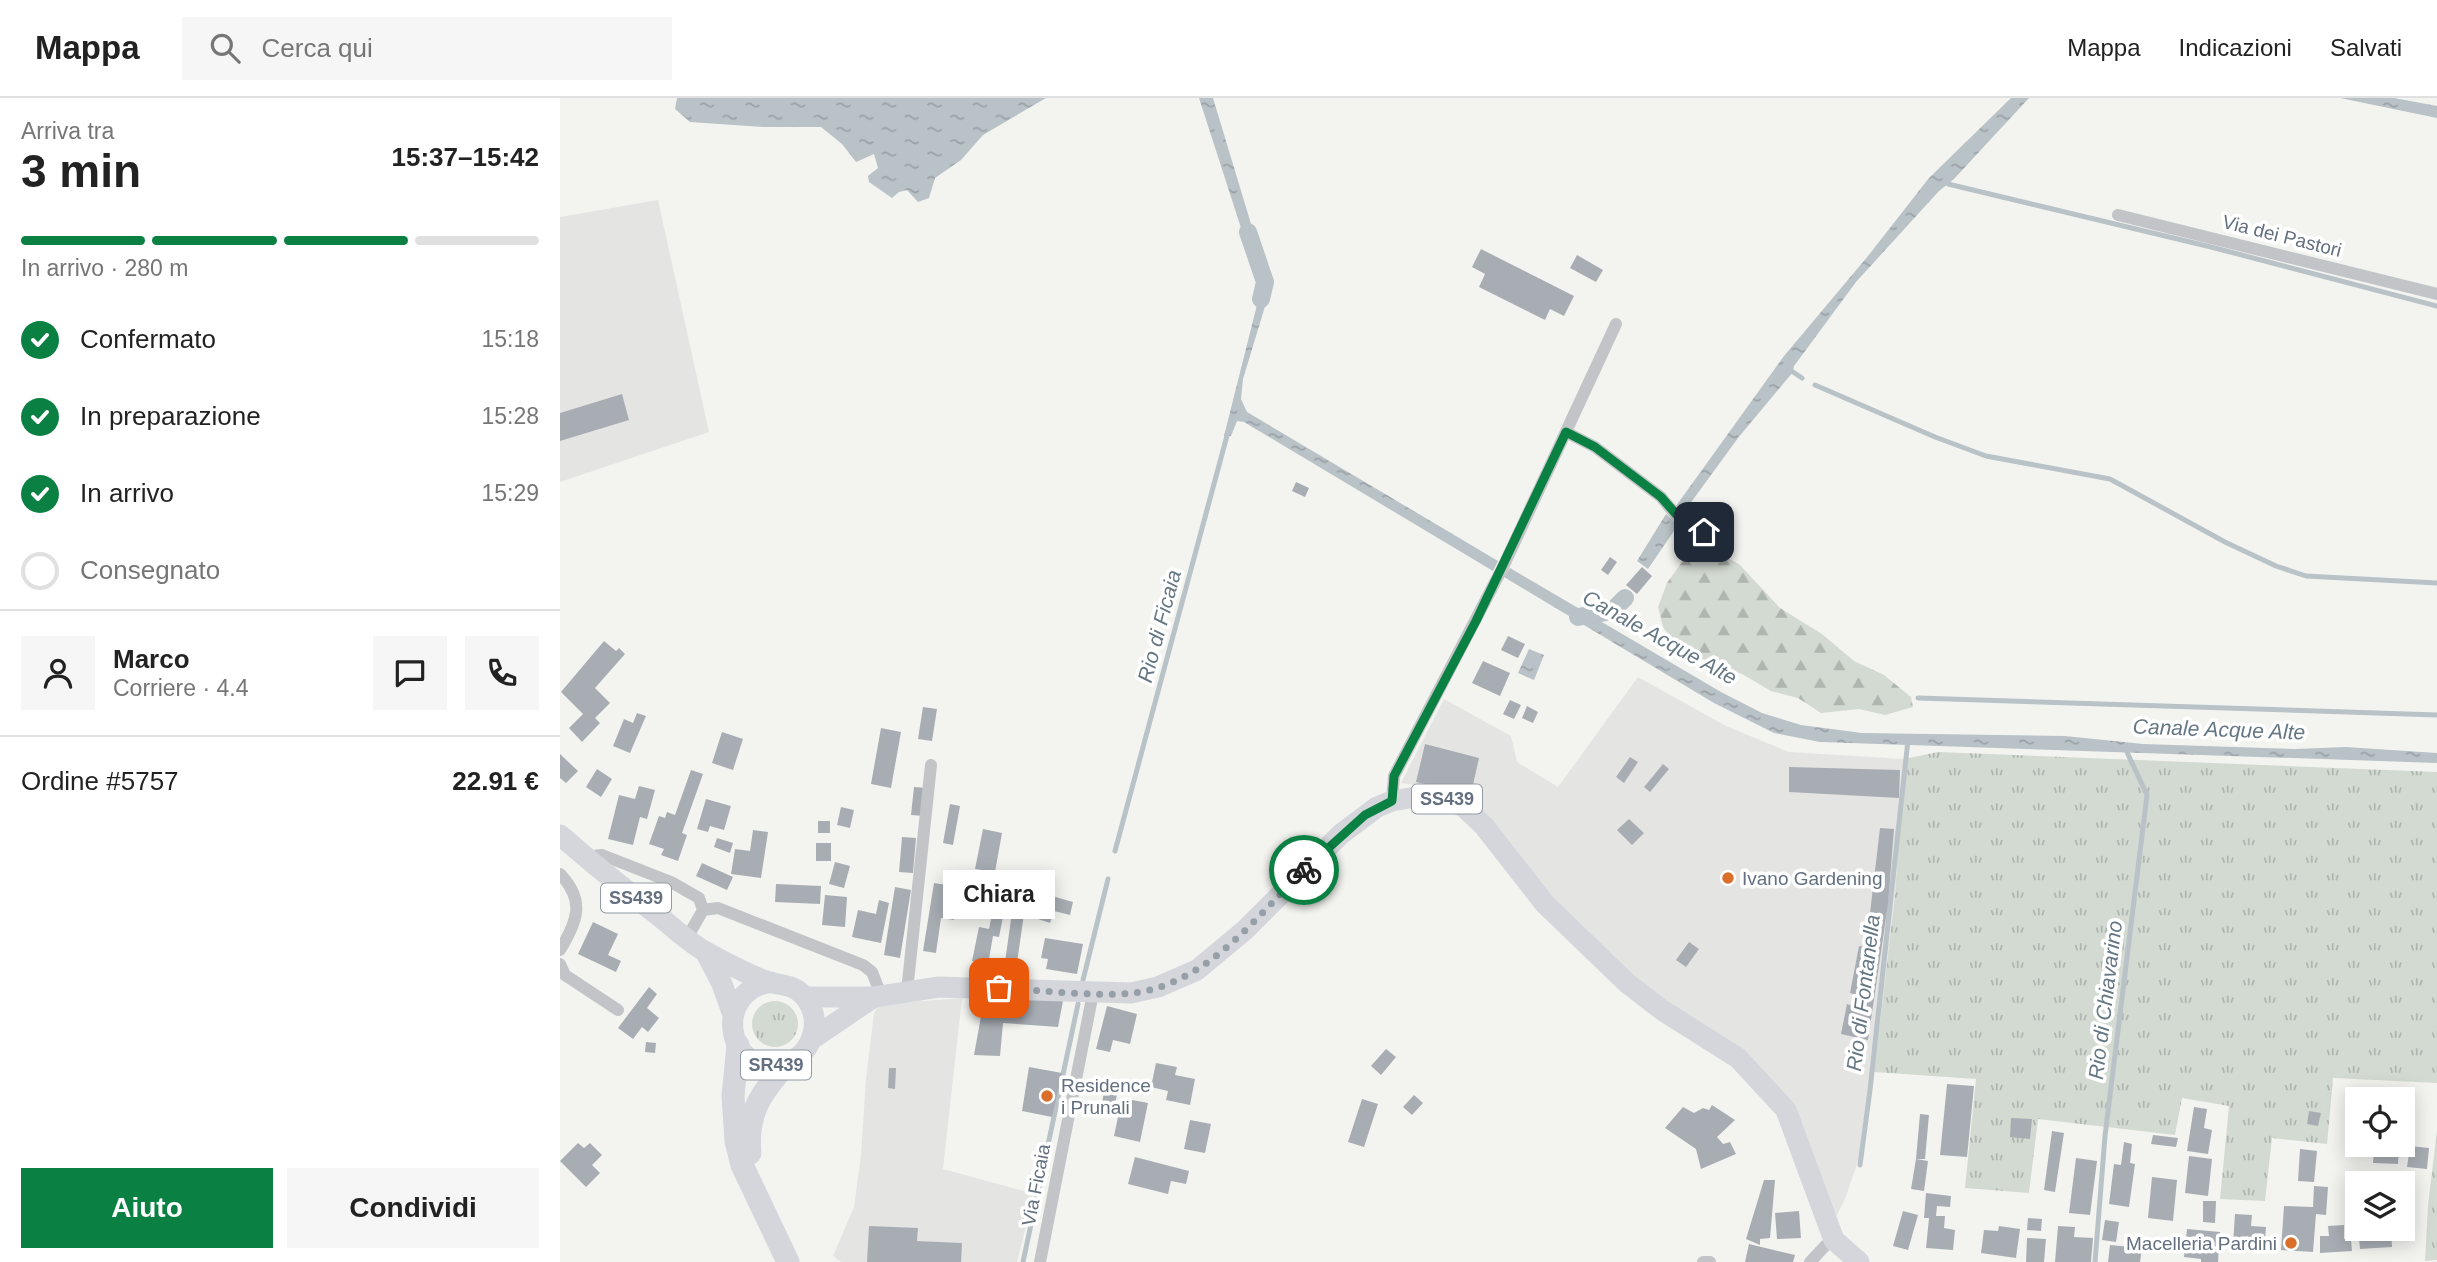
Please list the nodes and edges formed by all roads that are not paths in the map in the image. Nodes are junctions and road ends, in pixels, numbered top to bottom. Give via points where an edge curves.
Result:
1 (2118, 215) dead end
2 (2437, 294) edge
3 (1616, 324) dead end
4 (1566, 432) junction
5 (1704, 532) dead end
6 (931, 765) dead end
7 (1392, 801) junction
8 (560, 835) edge
9 (585, 857) junction
10 (560, 874) edge
11 (704, 910) junction
12 (687, 938) junction
13 (560, 950) edge
14 (705, 951) junction
15 (560, 964) edge
16 (771, 982) junction
17 (907, 991) junction
18 (1093, 993) junction
19 (877, 996) junction
20 (806, 998) junction
21 (618, 1010) dead end
22 (733, 1016) junction
23 (812, 1039) junction
24 (738, 1045) junction
25 (787, 1063) junction
26 (753, 1187) junction
27 (1834, 1240) junction
28 (788, 1262) edge
29 (1040, 1262) edge
30 (1703, 1262) edge
31 (1710, 1262) edge
32 (1810, 1262) edge
33 (1859, 1262) edge

1 - 2 street, Via dei Pastori
3 - 4 street
4 - 5 street via 1595,447
4 - 7 street via 1501,570 1394,776
6 - 17 street
7 - 18 main road, SS439 via 1341,834 1245,930 1197,970 1147,990
7 - 27 main road, SS439 via 1446,799 1464,807 1545,904 1628,983 1738,1058 1786,1110
8 - 9 main road, SS439
9 - 11 street via 602,855 671,882 699,898
9 - 12 main road, SS439
10 - 13 street via 569,883 577,911 574,927
11 - 12 street
11 - 19 street via 718,908 863,964 872,972
12 - 14 main road, SS439
14 - 16 main road, SS439
14 - 22 main road, SR439
15 - 21 street via 565,975
16 - 20 main road via 790,986
16 - 22 main road via 746,993
17 - 18 main road, SS439 via 939,987
17 - 19 main road, SS439
18 - 29 street, Via Ficaia
19 - 20 main road, SS439
19 - 23 main road, SR439
20 - 23 main road, SR439 via 815,1020
22 - 24 main road, SR439
23 - 25 main road, SR439 via 805,1051
24 - 25 main road, SR439 via 759,1063
24 - 26 highway via 733,1096 736,1141
25 - 26 highway via 754,1107 749,1144
26 - 28 highway
27 - 32 street
27 - 33 main road, SS439
30 - 31 street

